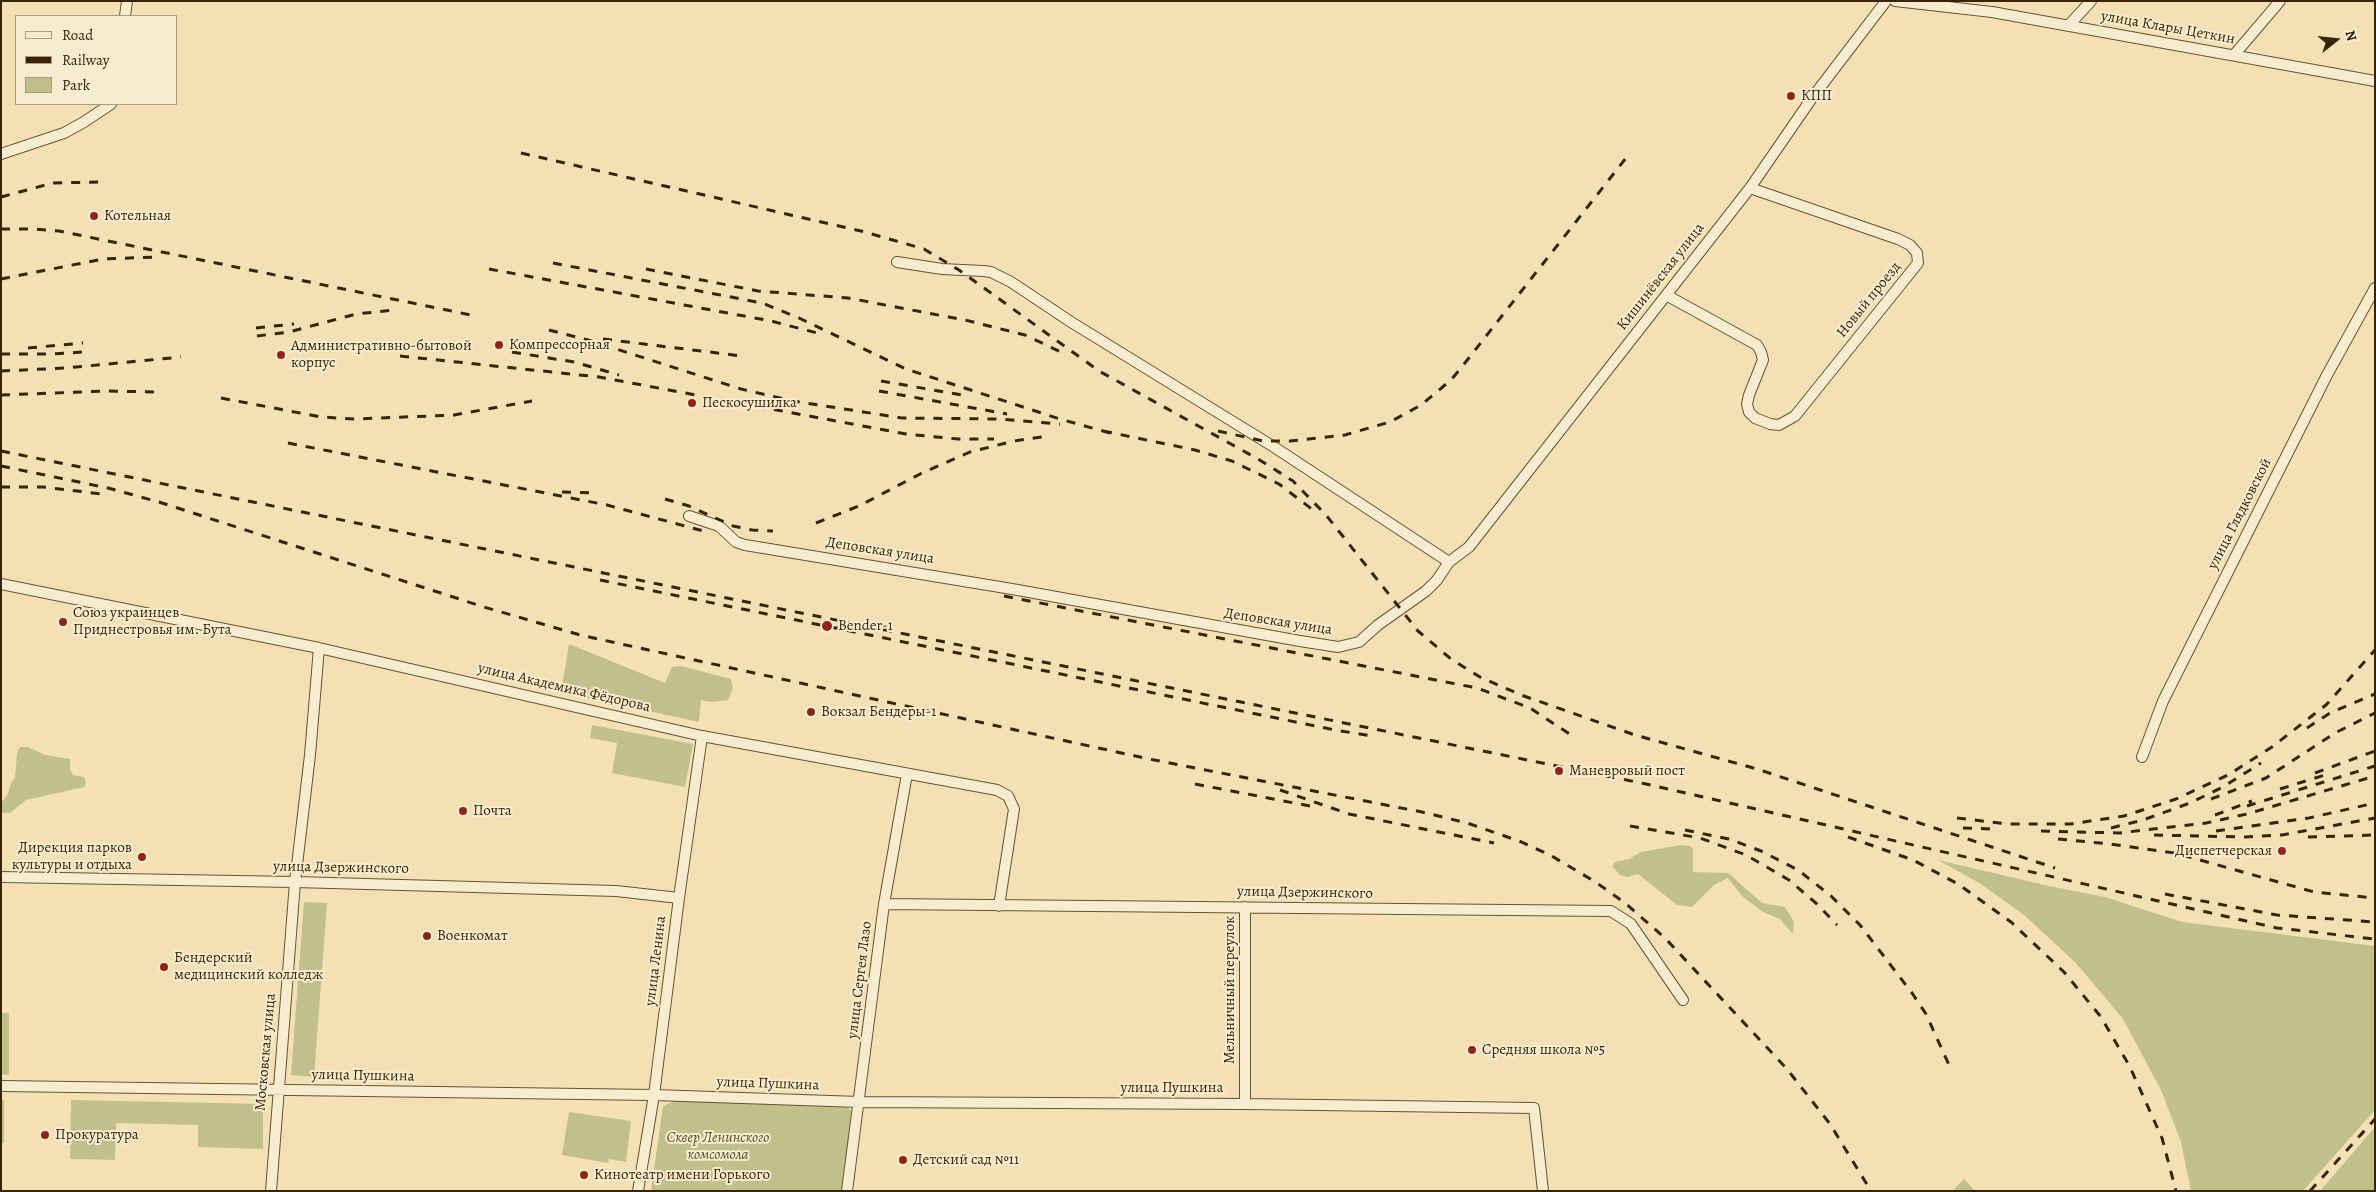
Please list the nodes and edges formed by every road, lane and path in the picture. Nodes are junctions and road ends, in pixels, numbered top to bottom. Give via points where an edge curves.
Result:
1 (127, 1) edge
2 (1886, 1) edge
3 (1895, 1) edge
4 (2091, 1) edge
5 (2280, 1) edge
6 (125, 15) edge
7 (2069, 26) junction
8 (2234, 55) junction
9 (2375, 81) edge
10 (109, 105) edge
11 (1, 154) edge
12 (1750, 188) junction
13 (898, 262) dead end
14 (2375, 288) edge
15 (1666, 294) junction
16 (689, 516) dead end
17 (1449, 562) junction
18 (1, 584) edge
19 (319, 648) junction
20 (702, 736) junction
21 (2142, 757) dead end
22 (907, 774) junction
23 (1, 877) edge
24 (294, 882) junction
25 (679, 898) junction
26 (884, 904) junction
27 (1000, 906) junction
28 (1245, 907) junction
29 (1683, 1000) dead end
30 (1, 1086) edge
31 (277, 1090) junction
32 (654, 1095) junction
33 (860, 1102) junction
34 (1244, 1104) junction
35 (271, 1191) edge
36 (638, 1191) edge
37 (848, 1191) edge
38 (1543, 1191) edge

1 - 6 street
2 - 12 street, Кишинёвская улица via 1812,98
3 - 7 street, улица Клары Цеткин via 1992,12
4 - 7 street
5 - 8 street
7 - 8 street, улица Клары Цеткин
8 - 9 street, улица Клары Цеткин
10 - 11 street via 64,133
12 - 15 street, Кишинёвская улица
12 - 15 street, Новый проезд via 1898,239 1910,245 1917,254 1918,263 1787,422 1770,424 1749,412 1746,404 1763,360 1757,345
13 - 17 street via 983,271 1011,282
14 - 21 street, улица Глядковской via 2327,375 2162,701
15 - 17 street, Кишинёвская улица via 1469,547
16 - 17 street, Деповская улица via 719,526 736,542 745,545 1338,646 1359,642 1426,591
18 - 19 street, улица Академика Фёдорова
19 - 20 street, улица Академика Фёдорова
19 - 24 street, Московская улица
20 - 22 street, улица Академика Фёдорова
20 - 25 street, улица Ленина
22 - 26 street, улица Сергея Лазо
22 - 27 street, улица Академика Фёдорова via 997,790 1008,796 1014,817
23 - 24 street, улица Дзержинского
24 - 25 street, улица Дзержинского via 616,891
24 - 31 street, Московская улица
25 - 32 street, улица Ленина
26 - 27 street, улица Дзержинского
26 - 33 street, улица Сергея Лазо
27 - 28 street, улица Дзержинского
28 - 29 street, улица Дзержинского via 1611,911 1630,924
28 - 34 street, Мельничный переулок
30 - 31 street, улица Пушкина
31 - 32 street, улица Пушкина
31 - 35 street, Московская улица
32 - 33 street, улица Пушкина
32 - 36 street, улица Ленина
33 - 34 street, улица Пушкина
33 - 37 street, улица Сергея Лазо
34 - 38 street, улица Пушкина via 1534,1108

